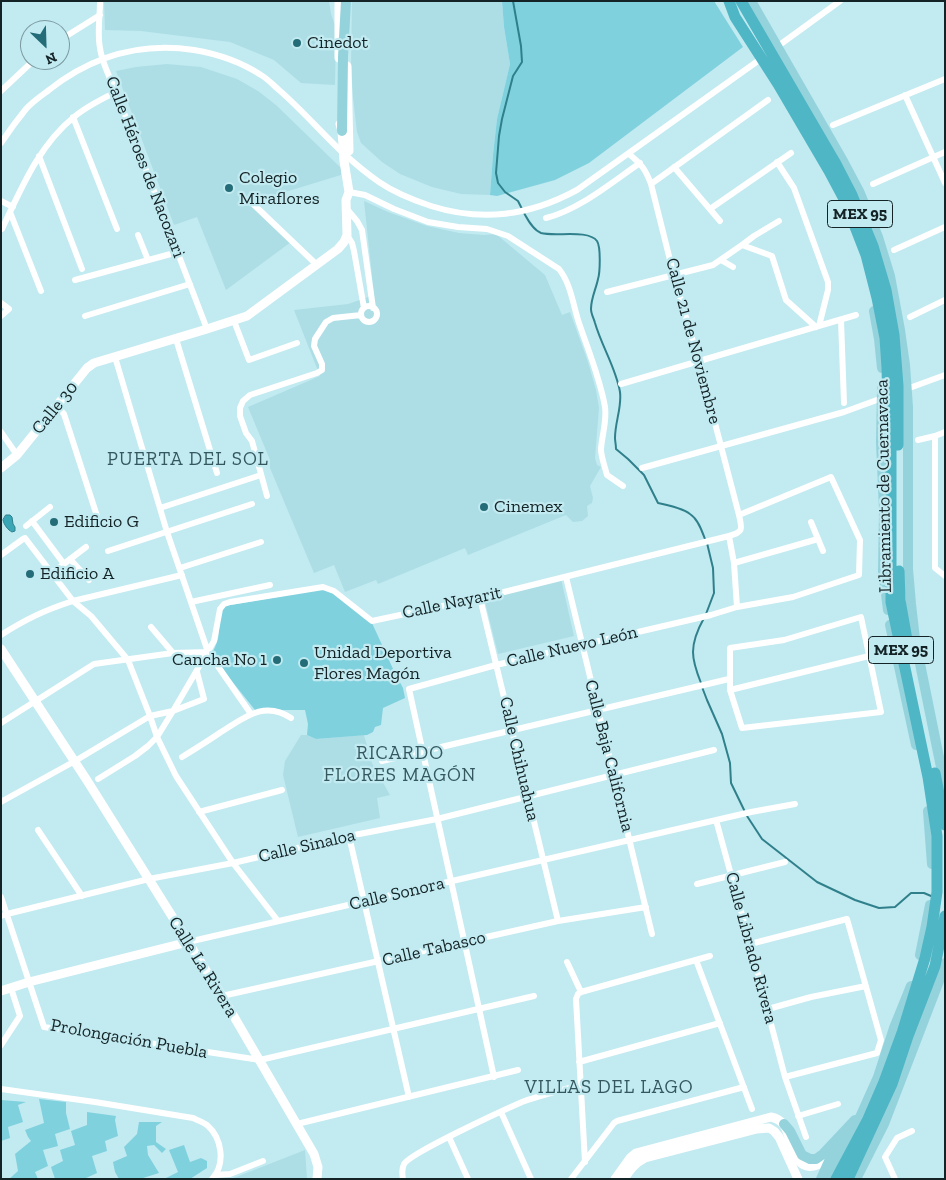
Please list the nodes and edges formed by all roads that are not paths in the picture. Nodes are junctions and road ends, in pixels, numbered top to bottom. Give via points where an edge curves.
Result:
1 (100, 1) edge
2 (339, 1) edge
3 (347, 1) edge
4 (723, 1) edge
5 (729, 1) edge
6 (741, 1) edge
7 (751, 1) edge
8 (840, 1) edge
9 (100, 15) junction
10 (736, 17) junction
11 (70, 34) edge
12 (763, 42) junction
13 (102, 58) junction
14 (23, 70) edge
15 (945, 79) edge
16 (1, 91) edge
17 (116, 92) junction
18 (905, 95) junction
19 (768, 100) dead end
20 (73, 117) junction
21 (833, 125) dead end
22 (342, 131) junction
23 (1, 143) edge
24 (945, 152) edge
25 (791, 153) dead end
26 (629, 154) junction
27 (39, 156) junction
28 (345, 157) junction
29 (933, 157) junction
30 (777, 162) junction
31 (640, 163) junction
32 (674, 167) junction
33 (945, 183) edge
34 (651, 184) junction
35 (873, 184) dead end
36 (349, 192) junction
37 (1, 201) edge
38 (251, 202) dead end
39 (346, 208) junction
40 (11, 209) junction
41 (710, 209) junction
42 (546, 218) dead end
43 (720, 221) dead end
44 (779, 221) dead end
45 (945, 227) edge
46 (1, 228) edge
47 (117, 228) dead end
48 (138, 235) dead end
49 (346, 235) junction
50 (742, 245) junction
51 (894, 250) dead end
52 (178, 252) junction
53 (148, 260) junction
54 (721, 260) junction
55 (317, 265) junction
56 (733, 267) dead end
57 (82, 269) dead end
58 (674, 276) junction
59 (75, 280) dead end
60 (190, 284) junction
61 (40, 291) dead end
62 (607, 292) dead end
63 (945, 300) edge
64 (1, 303) edge
65 (364, 308) junction
66 (373, 308) junction
67 (856, 315) dead end
68 (1, 316) edge
69 (86, 316) dead end
70 (361, 316) junction
71 (910, 317) dead end
72 (841, 320) junction
73 (234, 321) junction
74 (817, 327) junction
75 (207, 329) junction
76 (176, 339) junction
77 (297, 343) dead end
78 (115, 357) junction
79 (699, 362) junction
80 (945, 375) edge
81 (621, 384) dead end
82 (893, 387) junction
83 (844, 403) dead end
84 (56, 405) junction
85 (894, 406) junction
86 (1, 432) edge
87 (945, 432) edge
88 (935, 436) junction
89 (918, 440) dead end
90 (722, 446) junction
91 (17, 455) junction
92 (1, 468) edge
93 (642, 468) dead end
94 (217, 473) dead end
95 (261, 475) junction
96 (623, 486) dead end
97 (267, 496) dead end
98 (252, 504) dead end
99 (50, 507) dead end
100 (160, 508) junction
101 (739, 515) junction
102 (97, 516) dead end
103 (811, 522) dead end
104 (167, 532) junction
105 (738, 534) joint
106 (729, 536) junction
107 (818, 539) junction
108 (261, 542) dead end
109 (86, 547) dead end
110 (108, 551) dead end
111 (823, 551) dead end
112 (1, 555) edge
113 (70, 559) junction
114 (734, 562) junction
115 (64, 564) junction
116 (181, 572) junction
117 (52, 573) junction
118 (945, 576) edge
119 (566, 577) junction
120 (89, 580) dead end
121 (270, 585) dead end
122 (480, 598) junction
123 (74, 601) junction
124 (191, 602) junction
125 (737, 607) junction
126 (151, 627) dead end
127 (1, 635) edge
128 (582, 645) junction
129 (1, 649) edge
130 (208, 652) junction
131 (173, 653) junction
132 (869, 656) junction
133 (128, 660) junction
134 (496, 665) junction
135 (197, 672) junction
136 (730, 679) junction
137 (730, 690) junction
138 (36, 701) junction
139 (598, 710) junction
140 (174, 711) junction
141 (251, 714) junction
142 (150, 716) junction
143 (291, 718) dead end
144 (1, 723) edge
145 (512, 730) junction
146 (157, 737) junction
147 (714, 750) dead end
148 (422, 751) junction
149 (182, 757) dead end
150 (75, 761) junction
151 (382, 761) dead end
152 (614, 775) junction
153 (98, 779) dead end
154 (945, 787) edge
155 (282, 790) dead end
156 (528, 797) junction
157 (1, 802) edge
158 (795, 804) dead end
159 (199, 812) junction
160 (437, 819) junction
161 (716, 820) junction
162 (945, 825) edge
163 (38, 830) dead end
164 (349, 836) junction
165 (629, 840) junction
166 (543, 860) junction
167 (785, 862) dead end
168 (233, 863) junction
169 (732, 875) junction
170 (148, 880) junction
171 (451, 881) junction
172 (697, 884) dead end
173 (82, 896) junction
174 (1, 897) edge
175 (364, 901) junction
176 (933, 906) junction
177 (646, 907) junction
178 (4, 915) edge
179 (945, 916) edge
180 (558, 921) junction
181 (278, 922) junction
182 (652, 934) dead end
183 (188, 942) junction
184 (464, 942) junction
185 (750, 944) junction
186 (710, 956) dead end
187 (696, 960) junction
188 (378, 961) junction
189 (566, 962) dead end
190 (945, 963) edge
191 (29, 982) junction
192 (866, 986) junction
193 (11, 988) junction
194 (1, 991) edge
195 (581, 992) junction
196 (222, 996) junction
197 (534, 996) dead end
198 (479, 1009) junction
199 (768, 1009) junction
200 (720, 1023) junction
201 (394, 1029) junction
202 (1, 1045) edge
203 (260, 1060) junction
204 (580, 1062) junction
205 (518, 1070) dead end
206 (494, 1077) junction
207 (785, 1077) junction
208 (581, 1084) junction
209 (744, 1087) junction
210 (1, 1089) edge
211 (410, 1097) junction
212 (838, 1104) dead end
213 (752, 1109) dead end
214 (501, 1112) junction
215 (861, 1115) junction
216 (798, 1116) junction
217 (297, 1124) junction
218 (784, 1124) junction
219 (912, 1131) dead end
220 (449, 1137) junction
221 (806, 1137) dead end
222 (785, 1140) junction
223 (839, 1144) dead end
224 (672, 1147) junction
225 (873, 1157) dead end
226 (830, 1159) junction
227 (263, 1162) dead end
228 (585, 1162) junction
229 (623, 1174) edge
230 (214, 1177) edge
231 (317, 1179) edge
232 (403, 1179) edge
233 (468, 1179) edge
234 (531, 1179) edge
235 (571, 1179) edge
236 (798, 1179) edge
237 (821, 1179) edge
238 (828, 1179) edge
239 (836, 1179) edge
240 (848, 1179) edge
241 (856, 1179) edge
242 (862, 1179) edge
243 (894, 1179) edge

1 - 9 street, Calle Héroes de Nacozari
2 - 22 street via 339,113
3 - 22 main road
3 - 28 street
4 - 10 highway
5 - 10 highway, MEX 95
6 - 12 highway, MEX 95
7 - 12 main road, MEX 95
8 - 26 street
9 - 11 street
9 - 13 street, Calle Héroes de Nacozari
10 - 12 highway, MEX 95
12 - 82 highway, MEX 95 via 765,65 830,170 866,254
12 - 82 highway, MEX 95 via 778,57 836,164 873,246 886,290 894,335
13 - 17 street, Calle Héroes de Nacozari
13 - 23 street via 60,81 27,108
13 - 28 street via 142,49 164,48 228,58 263,76 297,106
14 - 16 street
15 - 18 street
17 - 20 street
17 - 52 street, Calle Héroes de Nacozari
18 - 21 street
18 - 29 street
19 - 32 street
20 - 27 street
20 - 47 street
22 - 28 street
24 - 29 street
25 - 30 street
26 - 28 street via 561,199 513,213 477,215 416,201 380,182
26 - 31 street, Calle 21 de Noviembre
27 - 40 street
27 - 57 street
28 - 36 street
29 - 33 street
29 - 35 street
30 - 41 street
30 - 74 street via 794,188 828,282
31 - 34 street, Calle 21 de Noviembre
31 - 42 street via 580,204
32 - 34 street
32 - 41 street
34 - 58 street, Calle 21 de Noviembre
36 - 39 street
36 - 96 street via 364,195 428,222 487,229 508,236 560,269 593,361 605,408 601,450 606,475
37 - 40 street
38 - 55 street
39 - 49 street
39 - 66 street via 362,230
40 - 46 street
40 - 61 street
41 - 43 street
44 - 50 street
45 - 51 street
48 - 53 street
49 - 55 street, Calle 30 via 338,249
49 - 65 street via 354,251
50 - 54 street
50 - 74 street via 772,256 786,300
52 - 53 street
52 - 60 street, Calle Héroes de Nacozari
53 - 59 street
54 - 56 street
54 - 58 street
55 - 73 street, Calle 30 via 247,316
58 - 62 street
58 - 79 street, Calle 21 de Noviembre
60 - 69 street
60 - 75 street, Calle Héroes de Nacozari
63 - 71 street
64 - 68 street via 9,309
65 - 66 street
65 - 70 street
66 - 70 street via 377,312 375,320 365,321
67 - 72 street
70 - 95 street via 334,318 326,322 314,339 322,370 250,395 243,401 240,416 252,441
72 - 74 street
72 - 83 street
73 - 75 street, Calle 30
73 - 77 street via 249,360
74 - 79 street
75 - 76 street, Calle 30
76 - 78 street, Calle 30
76 - 94 street
78 - 84 street, Calle 30 via 87,368
78 - 100 street
79 - 81 street
79 - 90 street, Calle 21 de Noviembre
80 - 90 street via 844,412
82 - 85 highway, MEX 95
84 - 91 street, Calle 30
84 - 102 street via 64,414
85 - 154 main road, Libramiento de Cuernavaca / MEX 95 via 916,639
85 - 162 highway, MEX 95 via 900,600 918,706
85 - 176 highway, MEX 95 via 891,443 892,602 934,809 937,836
86 - 91 street
87 - 88 street
88 - 89 street
88 - 118 street via 935,568
90 - 93 street
90 - 101 street, Calle 21 de Noviembre
91 - 92 street, Calle 30
95 - 97 street
95 - 100 street
98 - 104 street
99 - 115 street via 29,523
100 - 104 street
101 - 105 street, Calle 21 de Noviembre via 742,526
101 - 125 street, Calle Nuevo León via 831,476 860,540 859,576 793,597
103 - 107 street
104 - 110 street
104 - 116 street
105 - 106 street, Calle Nayarit
106 - 114 street
106 - 119 street, Calle Nayarit
107 - 111 street
107 - 114 street
108 - 116 street
109 - 113 street
112 - 117 street via 26,538
113 - 115 street
113 - 120 street
114 - 125 street
115 - 117 street
116 - 123 street
116 - 124 street
117 - 123 street
119 - 122 street, Calle Nayarit
119 - 128 street, Calle Baja California
121 - 124 street
122 - 130 street, Calle Nayarit via 372,621 334,591 323,587 238,600 224,604 220,609 214,641
122 - 134 street, Calle Chihuahua
123 - 127 street via 38,614
123 - 133 street
124 - 130 street
125 - 128 street, Calle Nuevo León
126 - 131 street
128 - 134 street, Calle Nuevo León
128 - 139 street, Calle Baja California
129 - 138 street, Calle La Rivera
130 - 131 street
130 - 135 street, Calle Nayarit
130 - 141 street
131 - 133 street
132 - 136 street via 861,617 784,640 730,648
132 - 137 street
132 - 137 street via 881,712 742,728
133 - 138 street via 94,664
133 - 142 street
134 - 145 street, Calle Chihuahua
134 - 148 street, Calle Nuevo León via 409,689
135 - 140 street, Calle Nayarit
135 - 140 street via 204,698
136 - 137 street
136 - 139 street
138 - 144 street
138 - 150 street, Calle La Rivera
139 - 145 street
139 - 152 street, Calle Baja California
140 - 142 street
140 - 146 street, Calle Nayarit
141 - 143 street via 275,710
141 - 149 street
142 - 146 street
142 - 150 street
145 - 148 street
145 - 156 street, Calle Chihuahua
146 - 153 street, Calle Nayarit via 135,756
146 - 159 street
147 - 152 street, Calle Sinaloa
148 - 151 street
148 - 160 street
150 - 157 street
150 - 170 street, Calle La Rivera
152 - 156 street, Calle Sinaloa
152 - 165 street, Calle Baja California
155 - 159 street
156 - 160 street, Calle Sinaloa
156 - 166 street, Calle Chihuahua
158 - 161 street, Calle Sonora
159 - 168 street
160 - 164 street, Calle Sinaloa
160 - 171 street
161 - 165 street, Calle Sonora
161 - 169 street, Calle Librado Rivera
163 - 173 street
164 - 168 street, Calle Sinaloa
164 - 175 street
165 - 166 street, Calle Sonora
165 - 177 street, Calle Baja California
166 - 171 street, Calle Sonora
166 - 180 street, Calle Chihuahua
167 - 169 street
168 - 170 street, Calle Sinaloa
168 - 181 street
169 - 172 street
169 - 185 street, Calle Librado Rivera
170 - 173 street, Calle Sinaloa
170 - 183 street, Calle La Rivera
171 - 175 street, Calle Sonora
171 - 184 street
173 - 178 street, Calle Sinaloa
174 - 178 street
175 - 181 street, Calle Sonora
175 - 188 street
176 - 215 main road, MEX 95 via 909,992
176 - 239 highway, MEX 95 via 925,958 902,1033 868,1119
177 - 180 street, Calle Tabasco
177 - 182 street, Calle Baja California
178 - 191 street
179 - 240 highway via 935,966 892,1084
180 - 184 street, Calle Tabasco
181 - 183 street, Calle Sonora
183 - 191 street, Calle Sonora
183 - 196 street, Calle La Rivera
184 - 188 street, Calle Tabasco
184 - 198 street
185 - 192 street via 847,920
185 - 199 street, Calle Librado Rivera
186 - 187 street
187 - 195 street
187 - 200 street
188 - 196 street, Calle Tabasco
188 - 201 street
189 - 195 street
190 - 241 main road via 884,1124
191 - 193 street, Calle Sonora
191 - 203 street, Prolongación Puebla via 44,1027
192 - 199 street
192 - 207 street via 880,1040 877,1053
193 - 194 street, Calle Sonora
193 - 202 street via 20,1016
195 - 204 street via 576,999
196 - 203 street, Calle La Rivera
197 - 198 street
198 - 201 street
198 - 206 street
199 - 207 street, Calle Librado Rivera
200 - 204 street
200 - 209 street
201 - 203 street
201 - 211 street
203 - 217 street, Calle La Rivera
204 - 208 street
205 - 206 street
206 - 211 street
207 - 216 street, Calle Librado Rivera
208 - 214 street
208 - 228 street
209 - 213 street
209 - 228 street via 617,1121
210 - 230 street via 193,1118 206,1124 220,1148 220,1164
211 - 217 street
212 - 216 street
214 - 220 street
214 - 234 street
215 - 218 main road via 816,1159 802,1156
215 - 238 main road, MEX 95
216 - 221 street, Calle Librado Rivera
217 - 231 street, Calle La Rivera via 316,1160
218 - 222 street
218 - 224 street via 770,1117
219 - 243 street via 897,1138 885,1158
220 - 232 street via 404,1164
220 - 233 street
222 - 224 street via 770,1128 762,1128
222 - 226 street via 804,1165 814,1166
222 - 236 street
223 - 226 main road
224 - 229 street via 636,1153
225 - 242 main road
226 - 237 main road
227 - 230 street
228 - 235 street

